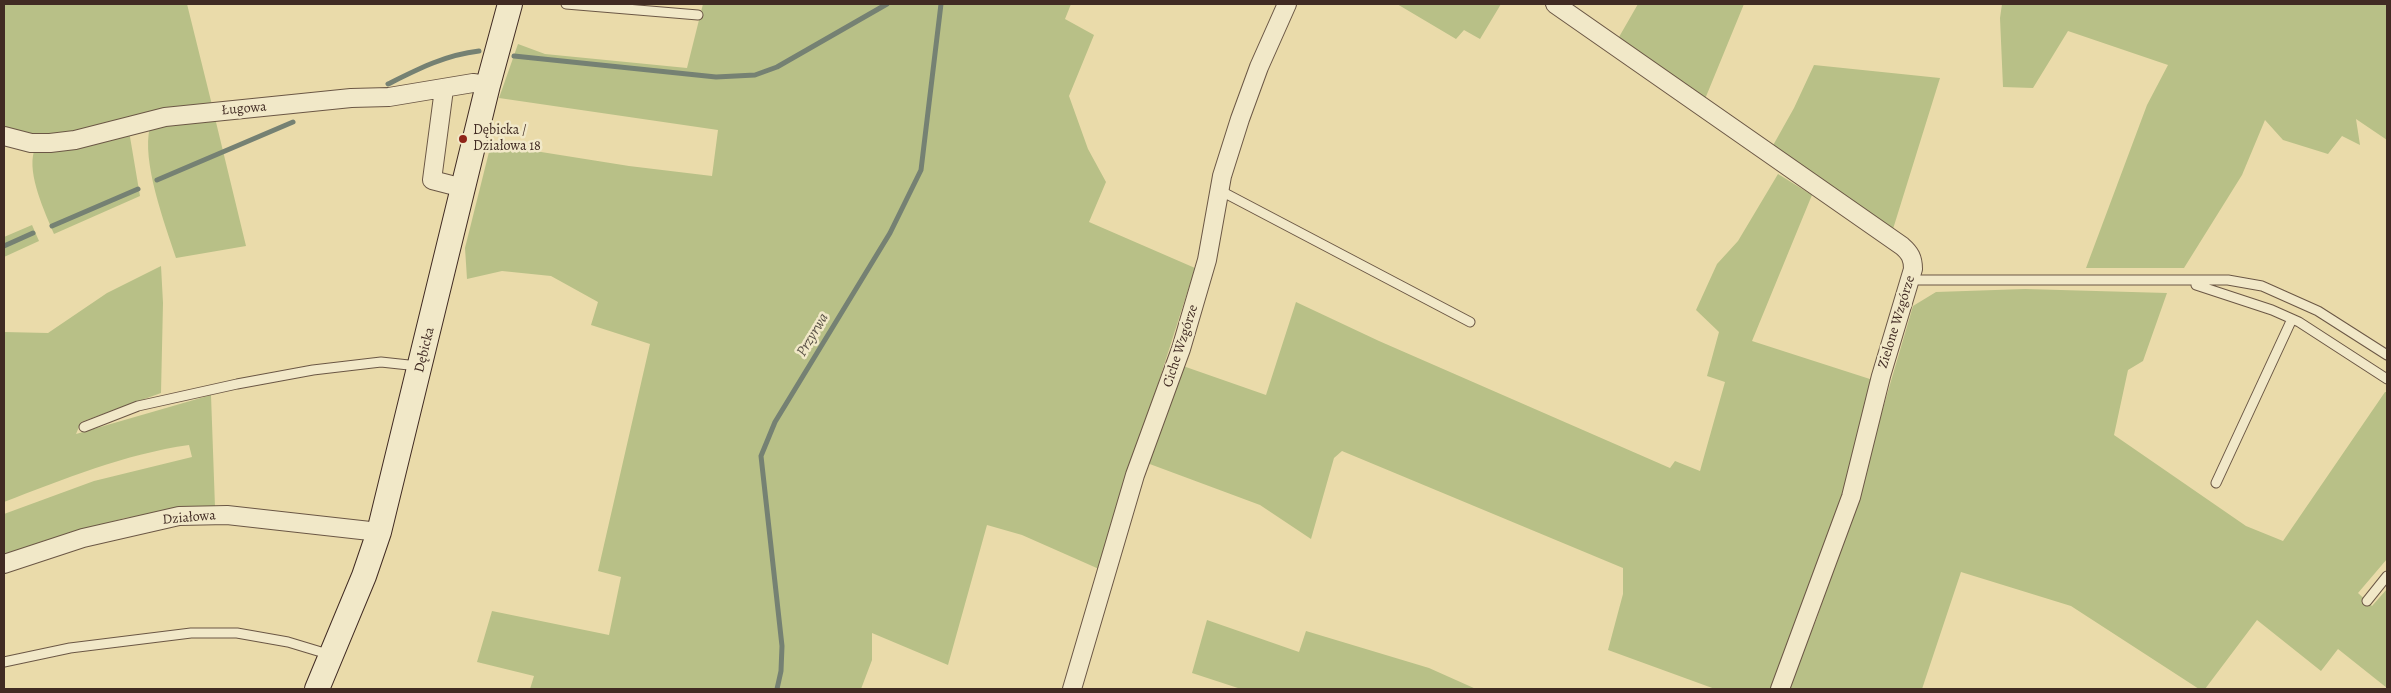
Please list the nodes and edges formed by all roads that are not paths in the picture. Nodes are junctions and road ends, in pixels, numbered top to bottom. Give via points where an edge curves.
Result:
1 (510, 4) edge
2 (566, 4) edge
3 (1287, 4) edge
4 (1555, 4) edge
5 (698, 15) dead end
6 (488, 85) junction
7 (444, 89) junction
8 (4, 136) edge
9 (463, 188) junction
10 (1220, 190) junction
11 (1910, 280) junction
12 (2186, 282) junction
13 (2292, 319) junction
14 (1470, 322) dead end
15 (2387, 355) edge
16 (420, 366) junction
17 (2387, 379) edge
18 (84, 427) dead end
19 (2216, 483) dead end
20 (379, 532) junction
21 (4, 564) edge
22 (2387, 576) edge
23 (2367, 601) dead end
24 (331, 655) junction
25 (4, 662) edge
26 (317, 689) edge
27 (1072, 689) edge
28 (1780, 689) edge

1 - 6 street, Dębicka
2 - 5 lane
3 - 10 street, Ciche Wzgórze via 1253,80
4 - 11 street, Zielone Wzgórze via 1902,246 1913,260
6 - 7 street, Ługowa via 473,83
6 - 9 street, Dębicka
7 - 8 street, Ługowa via 165,117 75,140 50,143 30,143
7 - 9 street via 432,180
9 - 16 street, Dębicka
10 - 14 lane
10 - 27 street, Ciche Wzgórze via 1187,331 1133,484
11 - 12 lane
11 - 28 street, Zielone Wzgórze via 1850,497
12 - 13 lane
12 - 15 lane via 2228,280 2262,286 2318,311
13 - 17 lane
13 - 19 lane
16 - 18 lane via 381,362 247,382 138,406
16 - 20 street, Dębicka
20 - 21 street, Działowa via 226,516 179,516 83,538
20 - 24 street, Dębicka
22 - 23 lane
24 - 25 lane via 288,642 237,633 191,633 70,648
24 - 26 street, Dębicka

